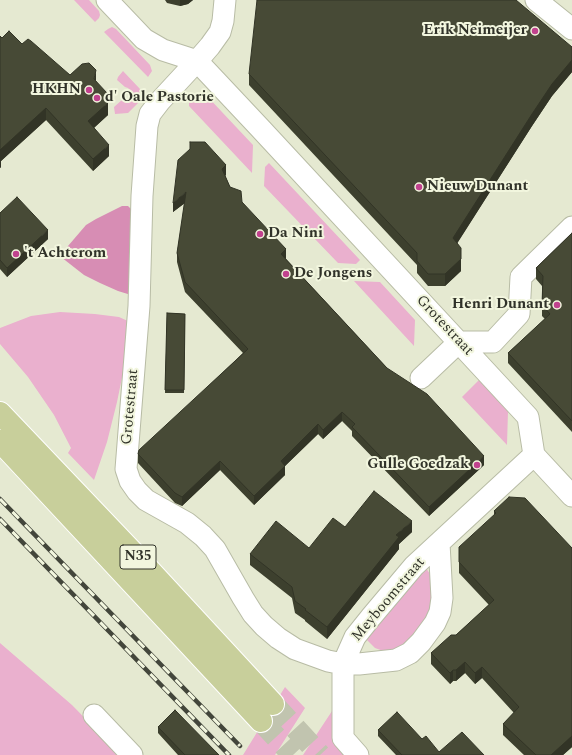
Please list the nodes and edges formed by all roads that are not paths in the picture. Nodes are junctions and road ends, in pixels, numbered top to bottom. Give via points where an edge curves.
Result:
1 (107, 0) edge
2 (225, 0) edge
3 (536, 0) edge
4 (572, 29) edge
5 (197, 61) junction
6 (572, 227) edge
7 (459, 342) junction
8 (422, 378) dead end
9 (0, 413) edge
10 (0, 441) edge
11 (534, 455) junction
12 (572, 496) edge
13 (439, 543) junction
14 (343, 664) junction
15 (94, 715) dead end
16 (132, 755) edge
17 (358, 755) edge

1 - 5 street, Grotestraat via 144,39 163,50
2 - 5 street via 220,32
3 - 4 street
5 - 7 street, Grotestraat
5 - 14 street, Grotestraat via 160,101 150,114 147,126 139,306 126,469 130,481 146,500 187,523 207,540 254,614 278,638 295,649
6 - 7 street via 521,277 520,314 493,342
7 - 8 street
7 - 11 street, Grotestraat via 528,417
9 - 10 main road, N35 via 140,560 267,712
11 - 12 street
11 - 13 street, Meyboomstraat
13 - 14 street, Meyboomstraat via 414,566 355,637
13 - 14 street, Meyboomstraat via 442,598 440,612 421,642 410,653 396,660
14 - 17 street via 343,738
15 - 16 street

